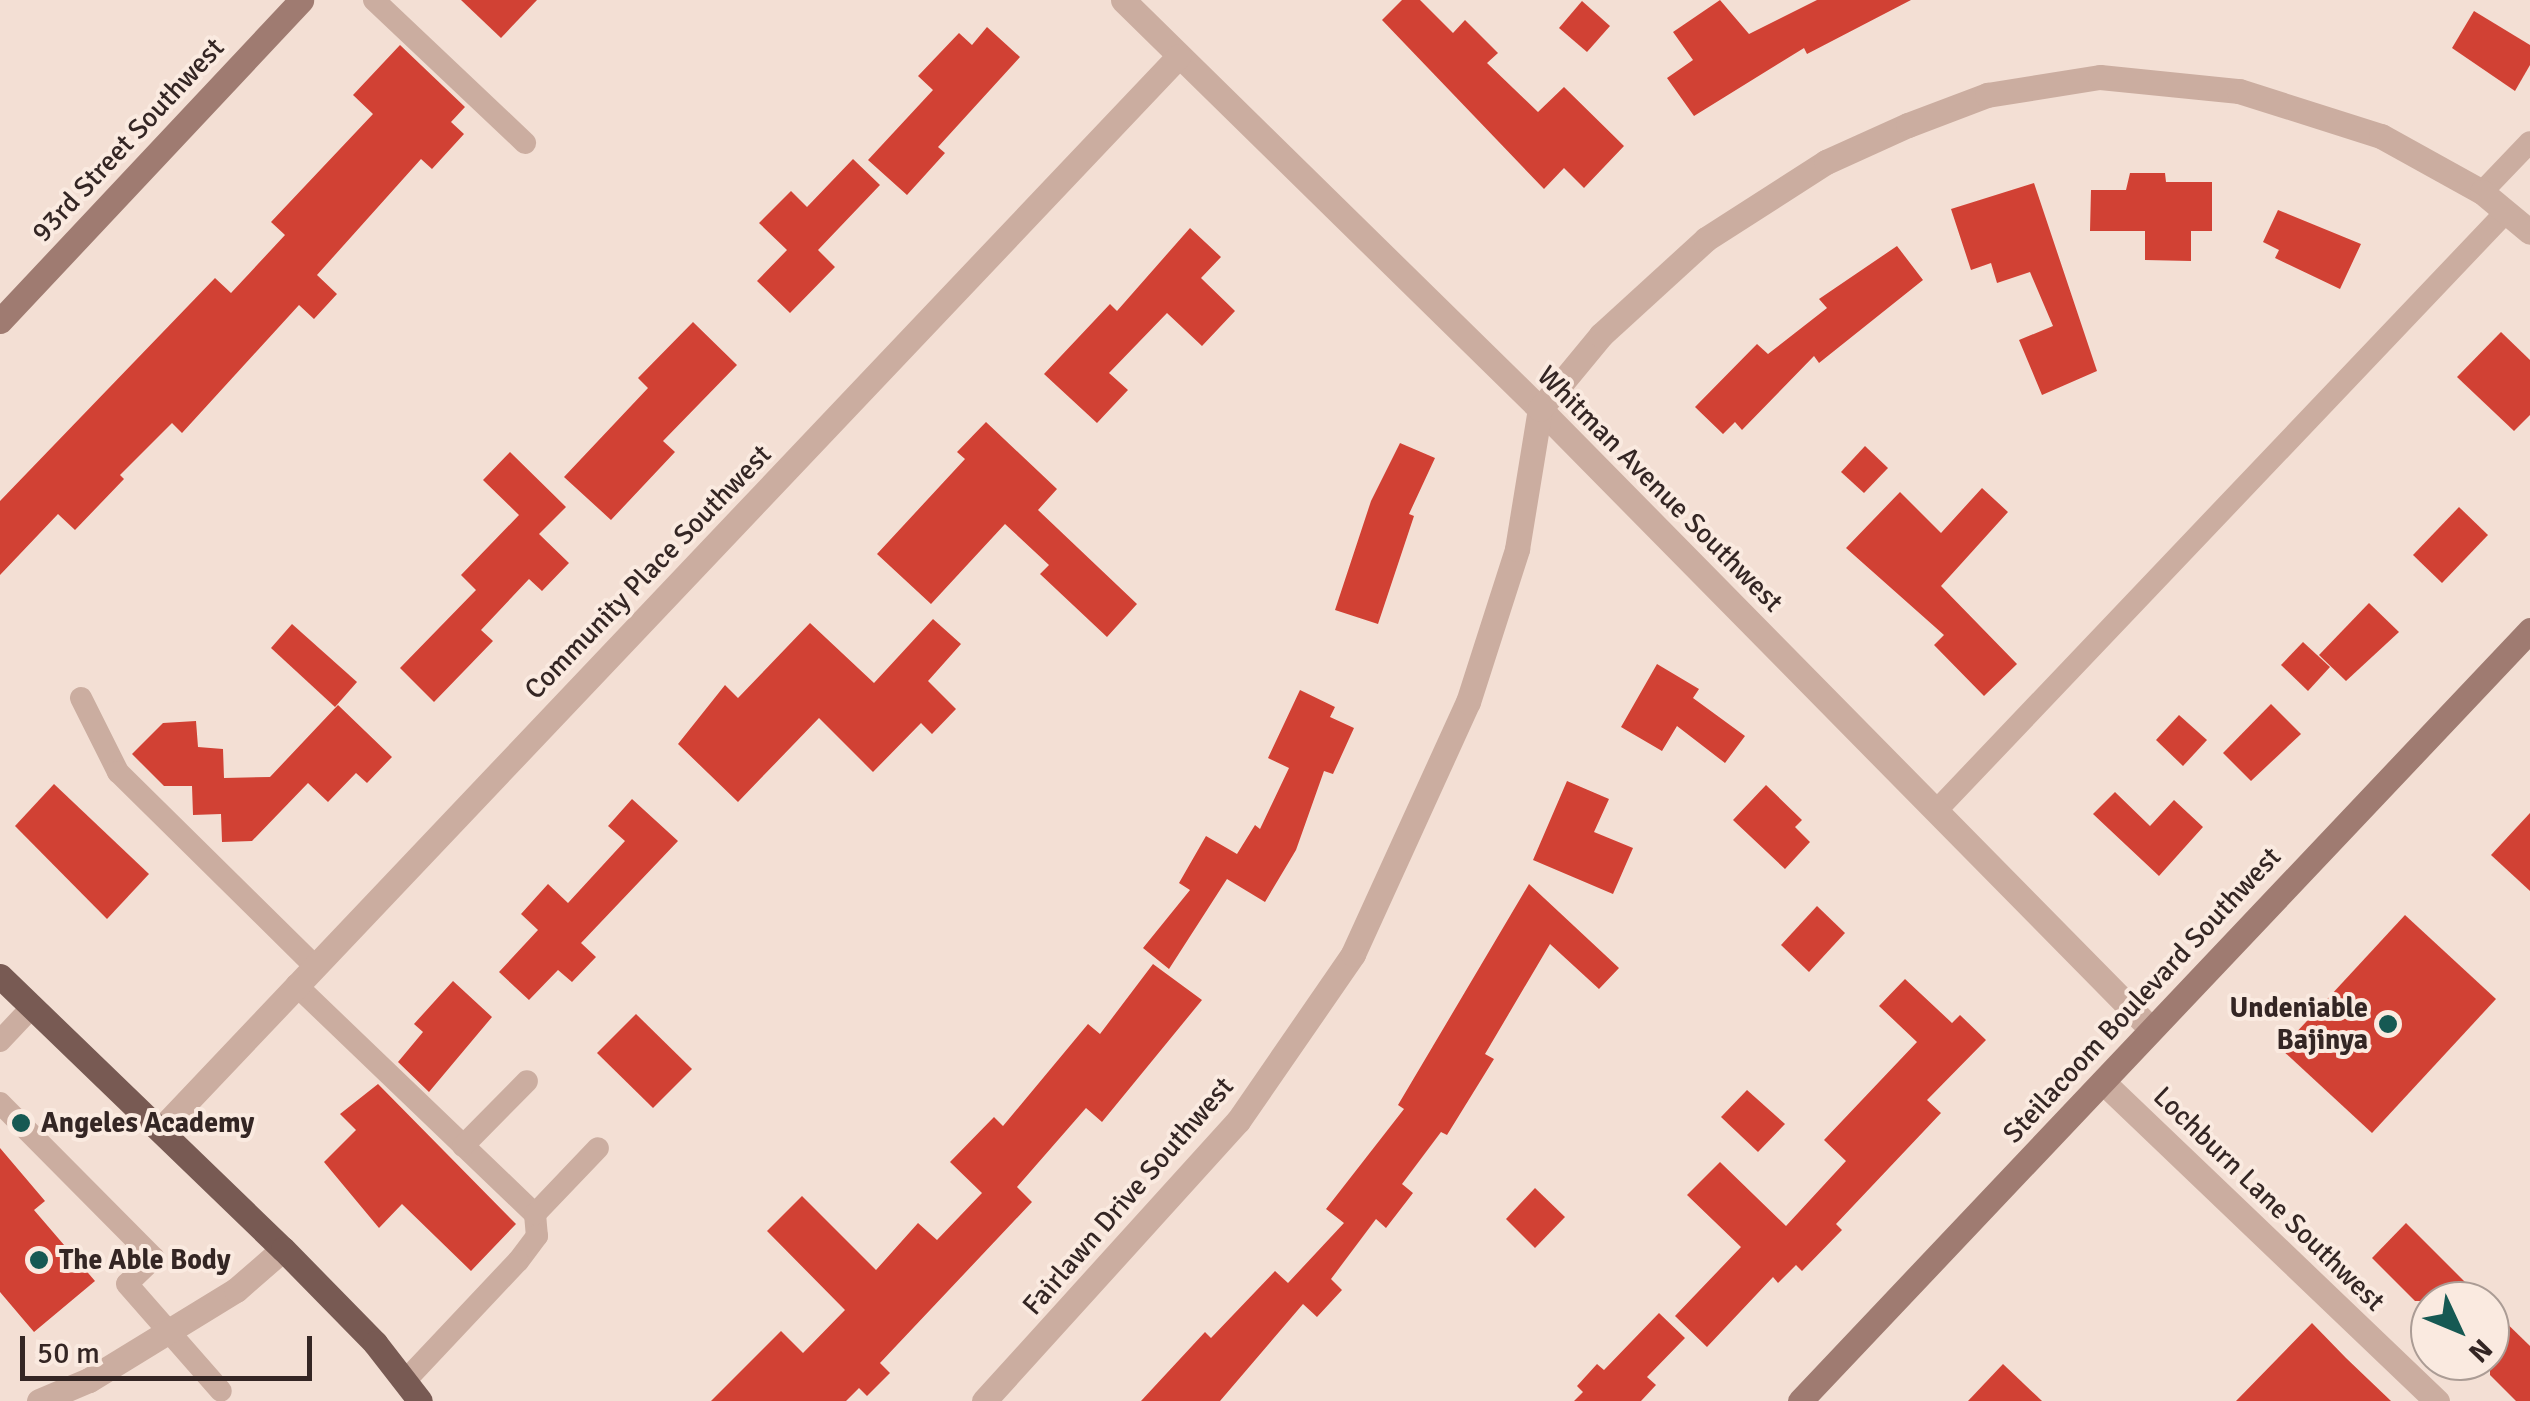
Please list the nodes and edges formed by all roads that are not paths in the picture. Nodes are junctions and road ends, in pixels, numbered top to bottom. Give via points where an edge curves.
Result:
1 (300, 0) edge
2 (374, 0) edge
3 (1123, 0) edge
4 (1179, 56) junction
5 (2530, 142) edge
6 (526, 143) dead end
7 (2482, 192) junction
8 (2506, 212) junction
9 (2530, 232) edge
10 (0, 320) edge
11 (1540, 409) junction
12 (2530, 630) edge
13 (81, 698) dead end
14 (1936, 812) junction
15 (316, 966) junction
16 (0, 976) edge
17 (296, 985) junction
18 (32, 1007) junction
19 (2149, 1027) junction
20 (0, 1041) edge
21 (526, 1081) dead end
22 (2103, 1082) junction
23 (0, 1102) edge
24 (160, 1130) junction
25 (464, 1146) junction
26 (598, 1148) dead end
27 (536, 1214) junction
28 (283, 1249) junction
29 (166, 1333) junction
30 (221, 1391) dead end
31 (412, 1391) edge
32 (39, 1401) edge
33 (984, 1401) edge
34 (1800, 1401) edge
35 (2437, 1401) edge

1 - 10 main road, 93rd Street Southwest
2 - 6 lane
3 - 4 street, Whitman Avenue Southwest
4 - 11 street, Whitman Avenue Southwest
4 - 15 street, Community Place Southwest
5 - 7 lane
7 - 8 street
7 - 11 street via 2381,136 2239,91 2100,77 2024,87 1986,96 1826,162 1721,228 1602,335
8 - 9 street
8 - 14 lane
11 - 14 street, Whitman Avenue Southwest
11 - 33 street, Fairlawn Drive Southwest via 1517,549 1468,702 1353,954 1282,1061 1190,1180
12 - 19 main road, Steilacoom Boulevard Southwest
13 - 15 lane via 118,772
14 - 19 street, Whitman Avenue Southwest
15 - 17 street, Community Place Southwest
16 - 18 main road
17 - 24 street, Community Place Southwest
17 - 25 lane
18 - 20 lane
18 - 24 main road
19 - 22 main road, Steilacoom Boulevard Southwest
21 - 25 lane
22 - 34 main road, Steilacoom Boulevard Southwest
22 - 35 street, Lochburn Lane Southwest
23 - 29 lane via 154,1258 127,1284
24 - 28 main road
25 - 27 lane
26 - 27 lane
27 - 31 lane via 537,1236
28 - 29 street via 236,1290
28 - 31 main road
29 - 30 lane
29 - 32 street via 89,1380

